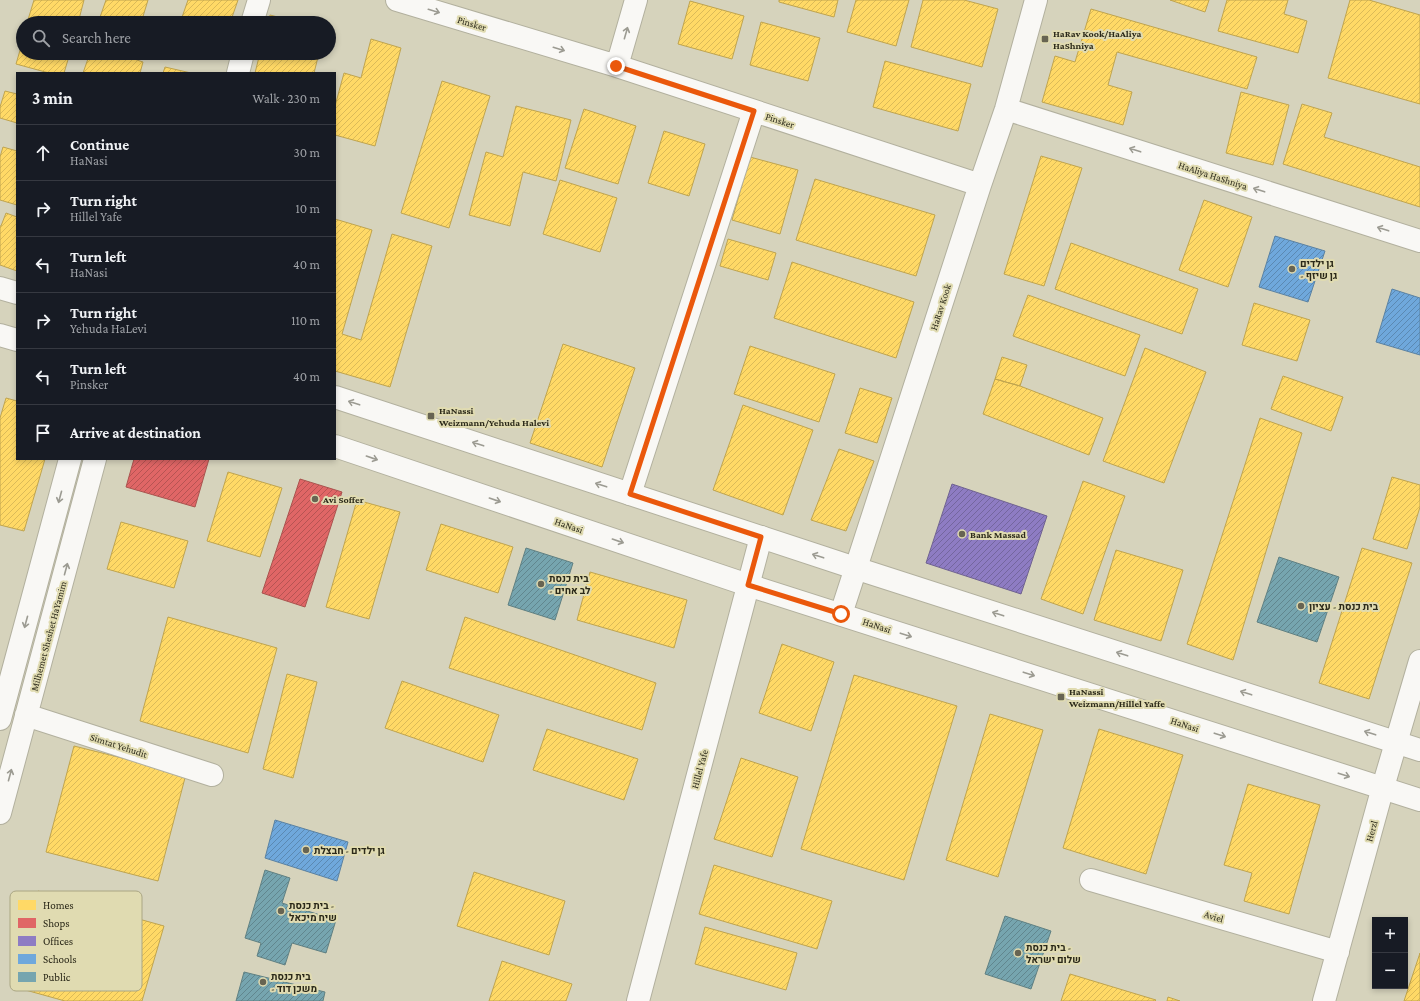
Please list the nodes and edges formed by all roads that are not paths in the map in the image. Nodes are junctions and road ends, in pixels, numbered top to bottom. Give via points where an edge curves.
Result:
1 (259, 0) edge
2 (397, 0) edge
3 (636, 0) edge
4 (1036, 0) edge
5 (254, 16) edge
6 (241, 60) edge
7 (616, 66) junction
8 (238, 72) edge
9 (1006, 109) junction
10 (754, 111) junction
11 (980, 185) junction
12 (1420, 241) edge
13 (0, 288) edge
14 (16, 293) edge
15 (0, 335) edge
16 (16, 340) edge
17 (336, 397) edge
18 (336, 446) edge
19 (70, 460) edge
20 (95, 460) edge
21 (630, 494) junction
22 (761, 537) junction
23 (855, 568) junction
24 (748, 585) junction
25 (841, 614) junction
26 (1420, 661) edge
27 (26, 715) junction
28 (0, 719) edge
29 (1397, 742) junction
30 (1420, 750) edge
31 (212, 775) dead end
32 (1383, 788) junction
33 (1420, 800) edge
34 (0, 813) edge
35 (1091, 880) dead end
36 (1338, 952) junction
37 (638, 1001) edge
38 (1324, 1001) edge

1 - 5 street
2 -> 7 street, Pinsker
7 -> 3 street
4 - 9 street, HaRav Kook
6 - 8 street
7 - 10 street, Pinsker
9 - 11 street, HaRav Kook
12 -> 9 street, HaAliya HaShniya
10 - 11 street, Pinsker
10 - 21 street
11 - 23 street, HaRav Kook
13 - 14 street
15 - 16 street
21 -> 17 street
18 -> 24 street, HaNasi
19 -> 28 street
27 -> 20 street, Milhemet Sheshet HaYamim
21 - 22 street
23 -> 22 street
22 - 24 street, Hillel Yafe
23 - 25 street, HaRav Kook
29 -> 23 street
24 - 25 street, HaNasi
24 - 37 street, Hillel Yafe
25 -> 32 street, HaNasi
26 - 29 street, Herzl
27 - 31 street, Simtat Yehudit
34 -> 27 street, Milhemet Sheshet HaYamim
29 - 30 street
29 - 32 street, Herzl
32 - 33 street, HaNasi
32 - 36 street, Herzl
35 - 36 street, Aviel
36 - 38 street, Herzl

